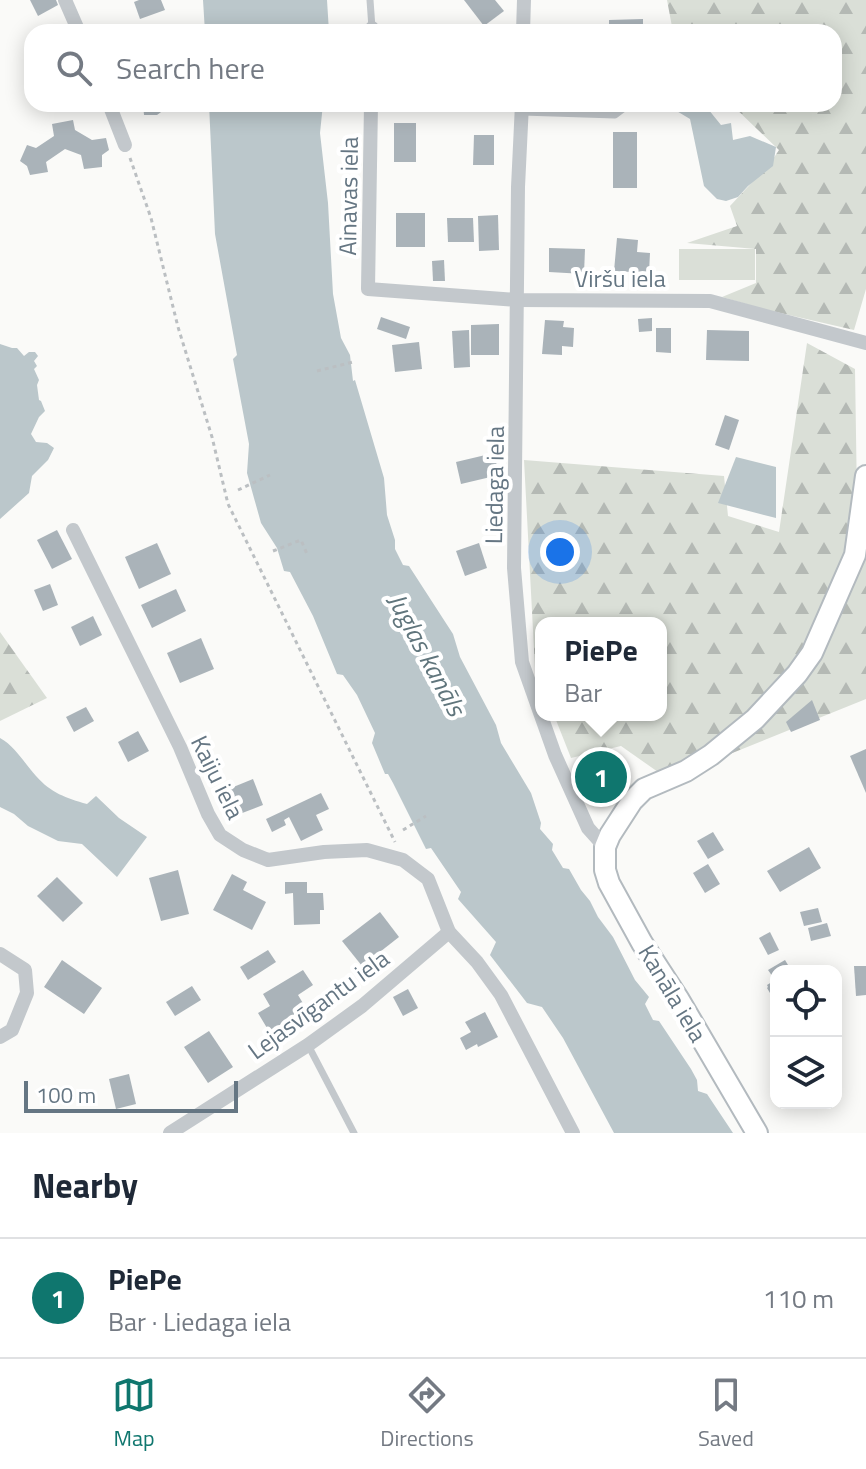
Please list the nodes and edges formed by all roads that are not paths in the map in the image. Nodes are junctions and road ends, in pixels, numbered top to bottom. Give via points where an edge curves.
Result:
1 (65, 0) edge
2 (370, 0) edge
3 (524, 0) edge
4 (76, 24) edge
5 (372, 24) edge
6 (523, 24) edge
7 (112, 112) edge
8 (371, 112) edge
9 (522, 112) edge
10 (575, 112) edge
11 (619, 112) edge
12 (125, 145) road end
13 (368, 289) joint
14 (517, 300) junction
15 (866, 343) edge
16 (866, 476) edge
17 (73, 530) dead end
18 (861, 553) edge
19 (535, 699) edge
20 (543, 721) edge
21 (605, 847) junction
22 (449, 932) junction
23 (0, 954) edge
24 (0, 1037) edge
25 (308, 1045) junction
26 (170, 1133) edge
27 (354, 1133) edge
28 (573, 1133) edge
29 (757, 1133) edge

1 - 4 street
2 - 5 lane
3 - 6 street
7 - 12 street
8 - 13 street, Ainavas iela
9 - 14 street, Liedaga iela
10 - 11 lane
13 - 14 street, Viršu iela
14 - 15 street, Viršu iela via 710,301
14 - 19 street, Liedaga iela via 514,568 522,662
16 - 18 street
17 - 22 street, Kaiju iela via 220,835 268,860 367,850 403,860 428,879
18 - 21 street via 797,674 711,755 644,789
20 - 21 street, Liedaga iela via 588,828
21 - 29 street, Kanāla iela via 609,883
22 - 25 street, Lejasvīgantu iela
22 - 28 street via 501,995
23 - 24 street via 25,970 27,993 12,1030
25 - 26 street, Lejasvīgantu iela
25 - 27 lane

